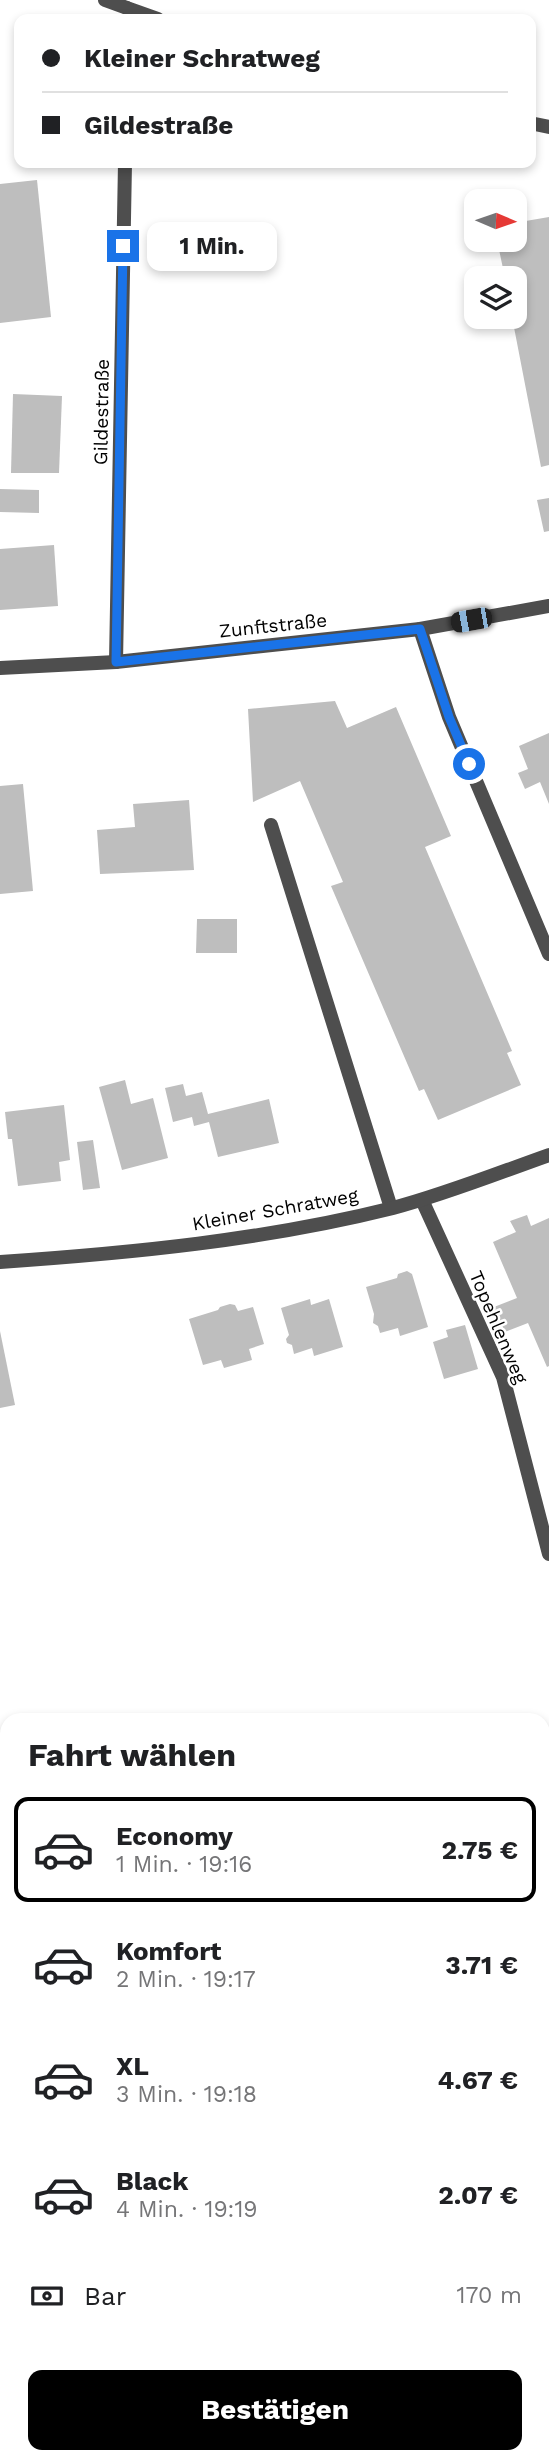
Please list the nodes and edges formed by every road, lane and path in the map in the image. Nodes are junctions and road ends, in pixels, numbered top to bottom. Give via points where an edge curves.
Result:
1 (105, 0) edge
2 (127, 9) edge
3 (125, 168) edge
4 (549, 606) edge
5 (420, 629) junction
6 (116, 662) junction
7 (0, 668) edge
8 (271, 825) dead end
9 (549, 954) edge
10 (549, 1155) edge
11 (422, 1200) junction
12 (391, 1209) junction
13 (0, 1262) edge
14 (549, 1554) edge

1 - 2 street
3 - 6 street, Gildestraße
4 - 5 street, Zunftstraße
5 - 6 street, Zunftstraße
5 - 9 street via 449,717
6 - 7 street, Zunftstraße
8 - 12 street
10 - 11 street, Kleiner Schratweg
11 - 12 street, Kleiner Schratweg
11 - 14 street, Topehlenweg via 503,1377
12 - 13 street, Kleiner Schratweg via 235,1240

